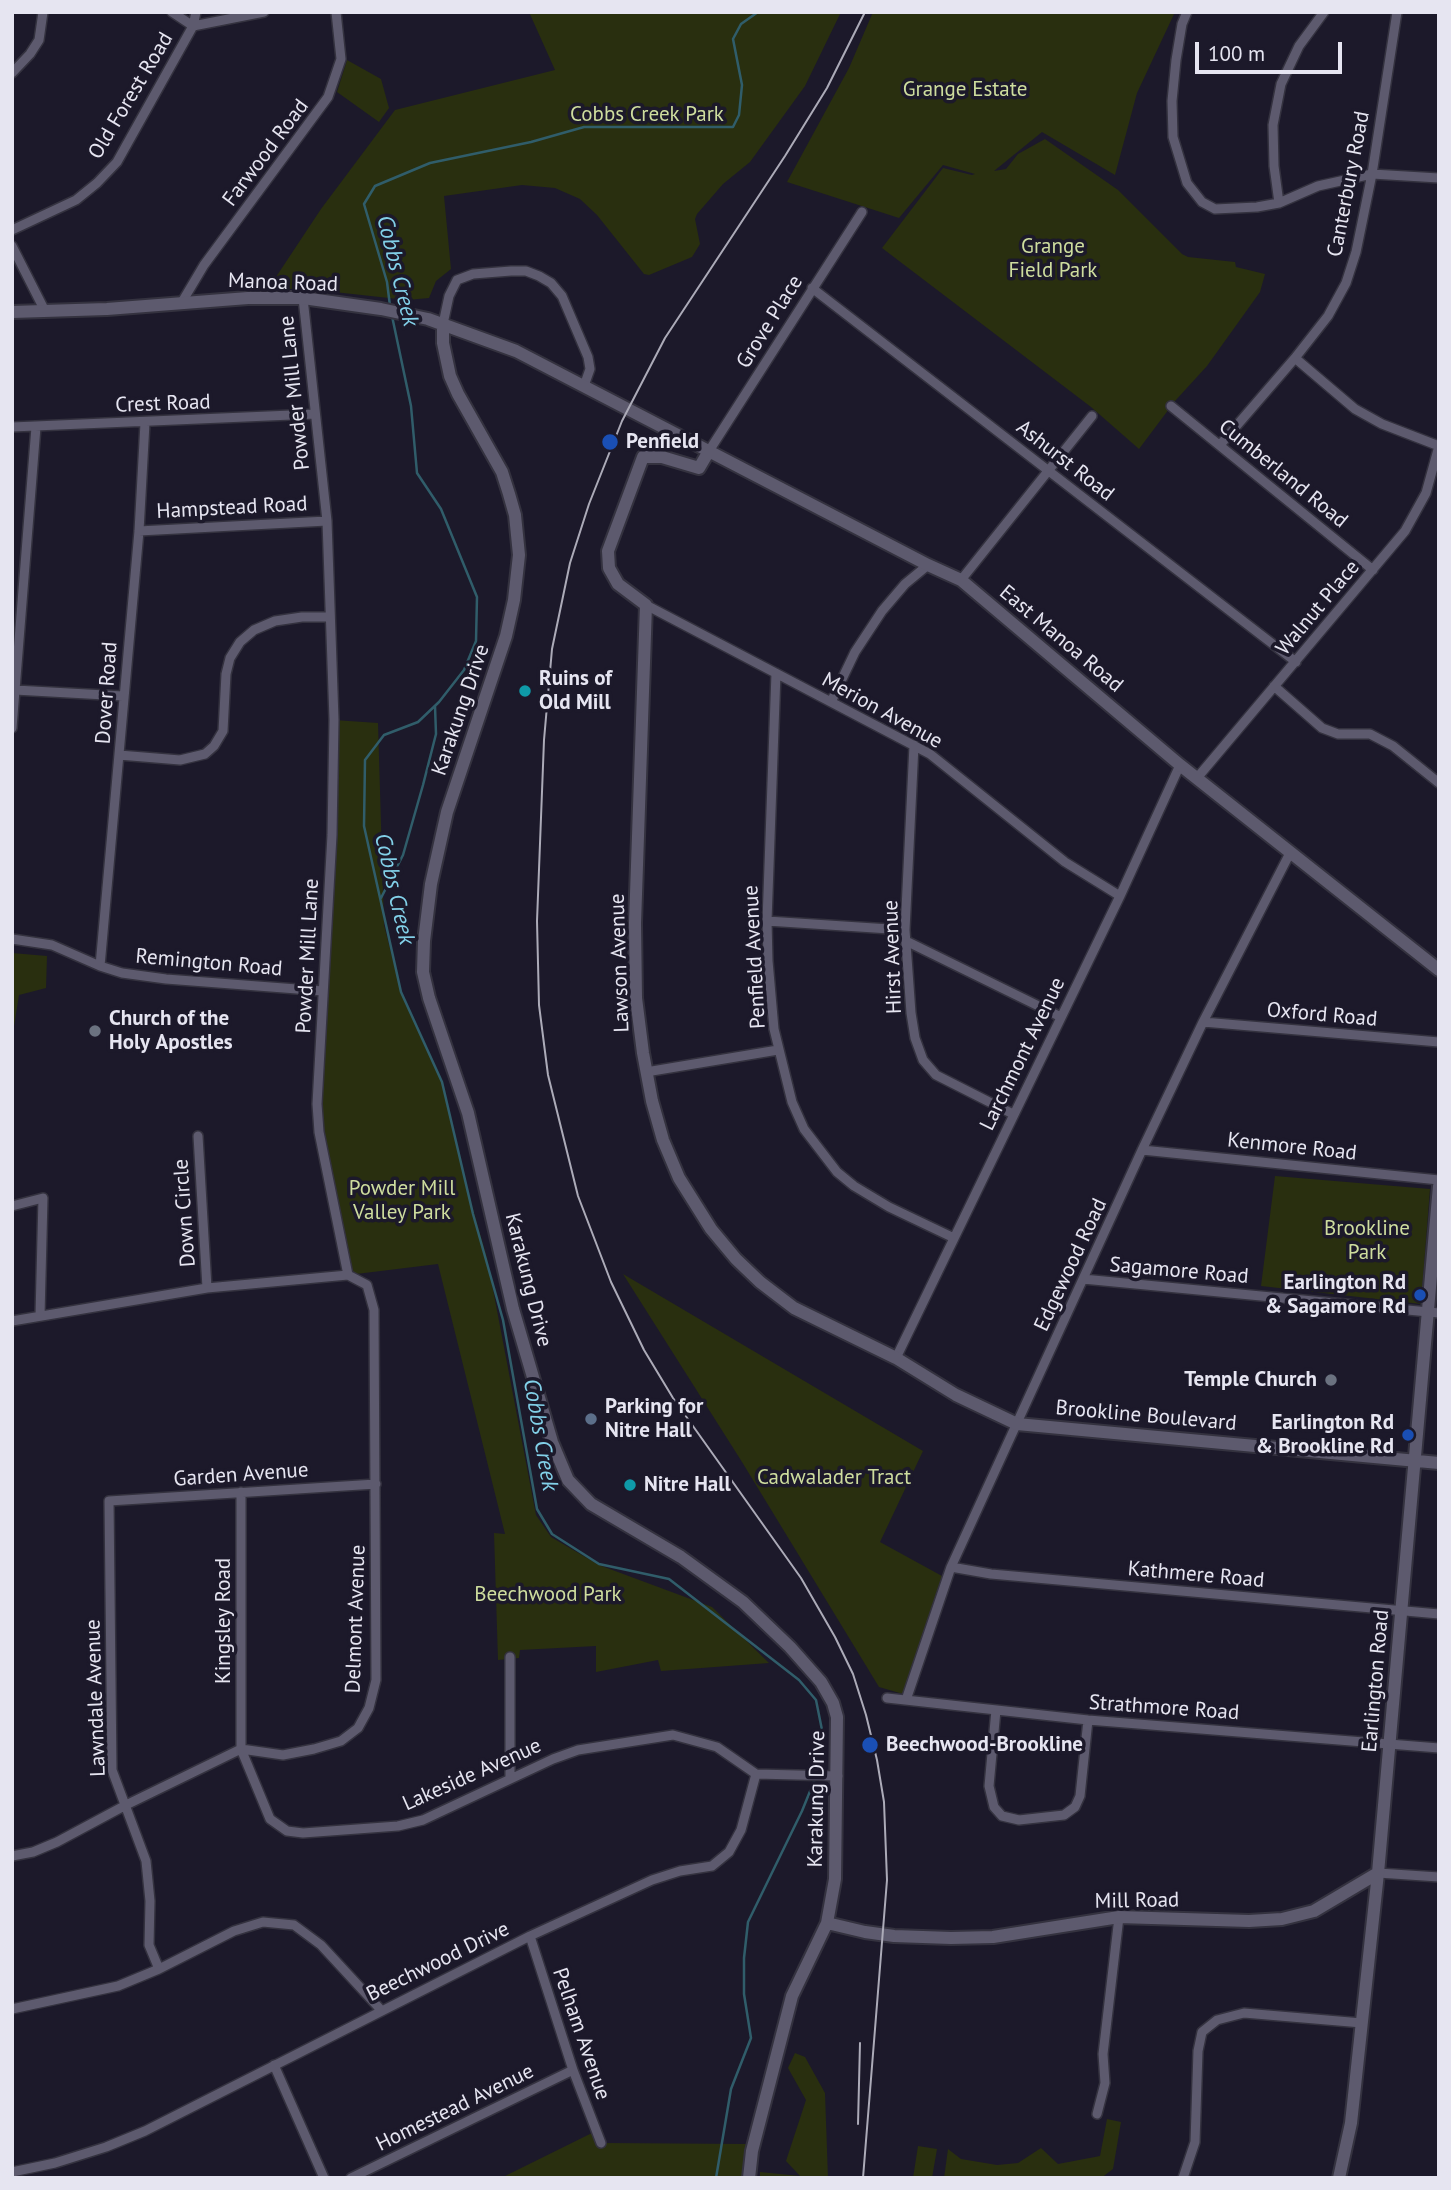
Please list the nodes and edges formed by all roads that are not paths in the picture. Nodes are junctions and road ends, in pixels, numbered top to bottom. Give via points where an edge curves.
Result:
1 (43, 12) edge
2 (172, 12) edge
3 (196, 12) edge
4 (264, 12) edge
5 (336, 12) edge
6 (1187, 12) edge
7 (1324, 12) edge
8 (1397, 12) edge
9 (193, 26) junction
10 (12, 73) edge
11 (1372, 174) junction
12 (1439, 178) edge
13 (1279, 203) junction
14 (862, 212) dead end
15 (12, 230) edge
16 (12, 246) edge
17 (812, 288) junction
18 (303, 298) junction
19 (182, 302) junction
20 (45, 310) junction
21 (12, 312) edge
22 (443, 324) junction
23 (1296, 359) junction
24 (584, 386) junction
25 (616, 404) joint
26 (1171, 406) dead end
27 (315, 414) junction
28 (1092, 416) dead end
29 (145, 423) junction
30 (12, 427) edge
31 (36, 427) junction
32 (1220, 445) junction
33 (1439, 446) edge
34 (709, 451) junction
35 (1049, 470) junction
36 (327, 520) junction
37 (139, 531) junction
38 (928, 565) junction
39 (1373, 570) junction
40 (961, 580) junction
41 (12, 584) edge
42 (23, 585) junction
43 (646, 606) junction
44 (329, 617) junction
45 (1296, 662) junction
46 (776, 673) junction
47 (1274, 687) junction
48 (15, 690) junction
49 (123, 696) junction
50 (831, 702) junction
51 (12, 728) edge
52 (914, 745) junction
53 (119, 755) junction
54 (1180, 765) junction
55 (1197, 778) junction
56 (1439, 783) edge
57 (1290, 853) junction
58 (1119, 896) junction
59 (767, 921) junction
60 (905, 930) junction
61 (12, 939) edge
62 (906, 941) junction
63 (100, 966) junction
64 (1439, 970) edge
65 (323, 991) junction
66 (1061, 1017) junction
67 (1203, 1022) junction
68 (1439, 1042) edge
69 (778, 1050) junction
70 (646, 1072) junction
71 (1013, 1114) junction
72 (198, 1136) dead end
73 (1142, 1150) junction
74 (1439, 1180) edge
75 (1439, 1186) edge
76 (12, 1206) edge
77 (954, 1238) junction
78 (348, 1275) junction
79 (1083, 1279) junction
80 (207, 1288) junction
81 (1433, 1312) edge
82 (40, 1315) junction
83 (12, 1321) edge
84 (896, 1358) junction
85 (1017, 1424) junction
86 (1414, 1461) junction
87 (1439, 1464) edge
88 (376, 1484) junction
89 (241, 1492) junction
90 (109, 1502) joint
91 (951, 1567) junction
92 (1401, 1611) junction
93 (1439, 1614) edge
94 (510, 1657) dead end
95 (887, 1698) dead end
96 (906, 1700) junction
97 (996, 1710) junction
98 (1088, 1720) junction
99 (1390, 1743) junction
100 (1439, 1748) edge
101 (242, 1749) junction
102 (756, 1773) junction
103 (833, 1776) junction
104 (510, 1779) junction
105 (126, 1805) junction
106 (12, 1856) edge
107 (1378, 1873) junction
108 (1439, 1877) edge
109 (1119, 1917) junction
110 (827, 1923) junction
111 (530, 1936) junction
112 (159, 1969) junction
113 (12, 2009) edge
114 (381, 2010) junction
115 (1362, 2023) junction
116 (274, 2065) junction
117 (573, 2070) junction
118 (1097, 2114) dead end
119 (601, 2143) dead end
120 (12, 2172) edge
121 (324, 2178) edge
122 (351, 2178) edge
123 (749, 2178) edge
124 (1183, 2178) edge
125 (1339, 2178) edge

1 - 10 street via 39,40
2 - 9 street
3 - 9 street, Old Forest Road
4 - 9 street
5 - 19 street, Farwood Road via 341,59 328,97 204,265
6 - 13 street via 1172,101 1173,138 1188,183 1202,202 1214,208
7 - 13 street via 1299,46 1281,84 1273,125
8 - 11 street, Canterbury Road
9 - 15 street, Old Forest Road via 117,162 76,200
11 - 12 street
11 - 13 street via 1318,187
11 - 23 street, Canterbury Road via 1346,283
14 - 17 street, Grove Place
16 - 20 street
17 - 34 street, Grove Place
17 - 35 street, Ashurst Road
18 - 19 street, Manoa Road
18 - 22 street, Manoa Road via 400,312
18 - 27 street, Powder Mill Lane
19 - 20 street, Manoa Road
20 - 21 street, Manoa Road
22 - 24 street, Manoa Road via 516,351
22 - 24 street via 457,280 490,272 526,271 551,283 562,296 588,358 590,369
22 - 103 street, Karakung Drive via 454,385 502,472 515,516 519,555 506,636 447,812 431,884 423,972 468,1113 513,1309 552,1442 568,1480 591,1504 681,1557 743,1601 790,1647 833,1703 837,1717
23 - 32 street, Canterbury Road
23 - 33 street via 1355,409
24 - 25 street, Manoa Road
25 - 34 street, East Manoa Road
26 - 32 street, Cumberland Road
27 - 29 street, Crest Road
27 - 36 street, Powder Mill Lane
28 - 35 street
29 - 31 street, Crest Road
29 - 37 street, Dover Road
30 - 31 street, Crest Road
31 - 42 street
32 - 39 street, Cumberland Road
33 - 39 street, Walnut Place via 1426,493 1405,531
34 - 38 street, East Manoa Road
34 - 43 street via 699,468 662,457 643,457 640,462 608,551 609,568 618,584
35 - 40 street
35 - 45 street, Ashurst Road
36 - 37 street, Hampstead Road
36 - 44 street, Powder Mill Lane
37 - 49 street, Dover Road
38 - 40 street, East Manoa Road
38 - 50 street via 882,611 855,652
39 - 45 street, Walnut Place
40 - 54 street, East Manoa Road
41 - 42 street
42 - 48 street
43 - 46 street, Merion Avenue
43 - 70 street, Lawson Avenue via 635,923 636,998
44 - 53 street via 275,621 240,642 226,674 223,731 205,754 180,760
44 - 65 street, Powder Mill Lane via 334,733
45 - 47 street, Walnut Place
46 - 50 street, Merion Avenue
46 - 59 street, Penfield Avenue
47 - 55 street, Walnut Place
47 - 56 street via 1322,728 1338,734 1370,734 1393,746
48 - 49 street
48 - 51 street
49 - 53 street, Dover Road
50 - 52 street, Merion Avenue
52 - 58 street, Merion Avenue via 1065,862
52 - 60 street, Hirst Avenue
53 - 63 street, Dover Road
54 - 55 street, East Manoa Road
54 - 58 street, Larchmont Avenue
55 - 57 street, East Manoa Road
57 - 64 street, East Manoa Road
57 - 67 street, Edgewood Road
58 - 66 street, Larchmont Avenue
59 - 60 street
59 - 69 street, Penfield Avenue
60 - 62 street, Hirst Avenue
61 - 63 street, Remington Road via 52,945
62 - 66 street
62 - 71 street, Hirst Avenue via 911,1013 923,1060 936,1075
63 - 65 street, Remington Road via 166,979
65 - 78 street, Powder Mill Lane via 319,1132
66 - 71 street, Larchmont Avenue
67 - 68 street, Oxford Road
67 - 73 street, Edgewood Road
69 - 70 street
69 - 77 street, Penfield Avenue via 804,1129 837,1172 889,1207
70 - 84 street, Lawson Avenue via 663,1140 679,1178 736,1259 794,1308
71 - 77 street, Larchmont Avenue
72 - 80 street, Down Circle
73 - 74 street, Kenmore Road
73 - 79 street, Edgewood Road
75 - 81 street, Earlington Road
76 - 82 street via 43,1198
77 - 84 street, Larchmont Avenue
78 - 80 street
78 - 88 street, Delmont Avenue via 367,1286 374,1310
79 - 81 street, Sagamore Road
79 - 85 street, Edgewood Road
80 - 82 street
81 - 86 street, Earlington Road
82 - 83 street
84 - 85 street, Lawson Avenue via 956,1395
85 - 86 street, Brookline Boulevard
85 - 91 street, Edgewood Road
86 - 87 street, Brookline Boulevard
86 - 92 street, Earlington Road
88 - 89 street, Garden Avenue
88 - 101 street, Delmont Avenue via 376,1680 369,1708 358,1728 341,1741 283,1755
89 - 90 street, Garden Avenue
89 - 101 street, Kingsley Road
90 - 105 street, Lawndale Avenue via 112,1770
91 - 92 street, Kathmere Road
91 - 96 street, Edgewood Road
92 - 93 street, Kathmere Road
92 - 99 street, Earlington Road
94 - 104 street
95 - 96 street, Strathmore Road
96 - 97 street, Strathmore Road
97 - 98 street, Strathmore Road
97 - 98 street via 989,1786 994,1807 1002,1816 1019,1820 1063,1815 1075,1807
98 - 99 street, Strathmore Road
99 - 100 street, Strathmore Road
99 - 107 street, Earlington Road
101 - 104 street, Lakeside Avenue via 270,1819 287,1831 303,1833 423,1820
101 - 105 street
102 - 103 street
102 - 104 street, Lakeside Avenue via 717,1747 673,1735 578,1750
102 - 111 street, Beechwood Drive via 741,1830 729,1852 712,1866 652,1880
103 - 110 street, Karakung Drive via 835,1879
105 - 106 street via 57,1842
105 - 112 street, Lawndale Avenue via 146,1861 149,1945
107 - 108 street
107 - 109 street, Mill Road via 1314,1911 1282,1919
107 - 115 street, Earlington Road
109 - 110 street, Mill Road via 993,1937 951,1938 894,1936
109 - 118 street via 1103,2054 1105,2083
110 - 123 street, Karakung Drive via 792,1996
111 - 114 street, Beechwood Drive
111 - 117 street, Pelham Avenue
112 - 113 street via 118,1986
112 - 114 street via 234,1931 263,1922 294,1925 320,1945
114 - 116 street, Beechwood Drive
115 - 124 street via 1244,2013 1217,2020 1202,2032 1195,2142
115 - 125 street, Earlington Road via 1351,2123
116 - 120 street, Beechwood Drive via 106,2147
116 - 121 street
117 - 119 street, Pelham Avenue
117 - 122 street, Homestead Avenue

